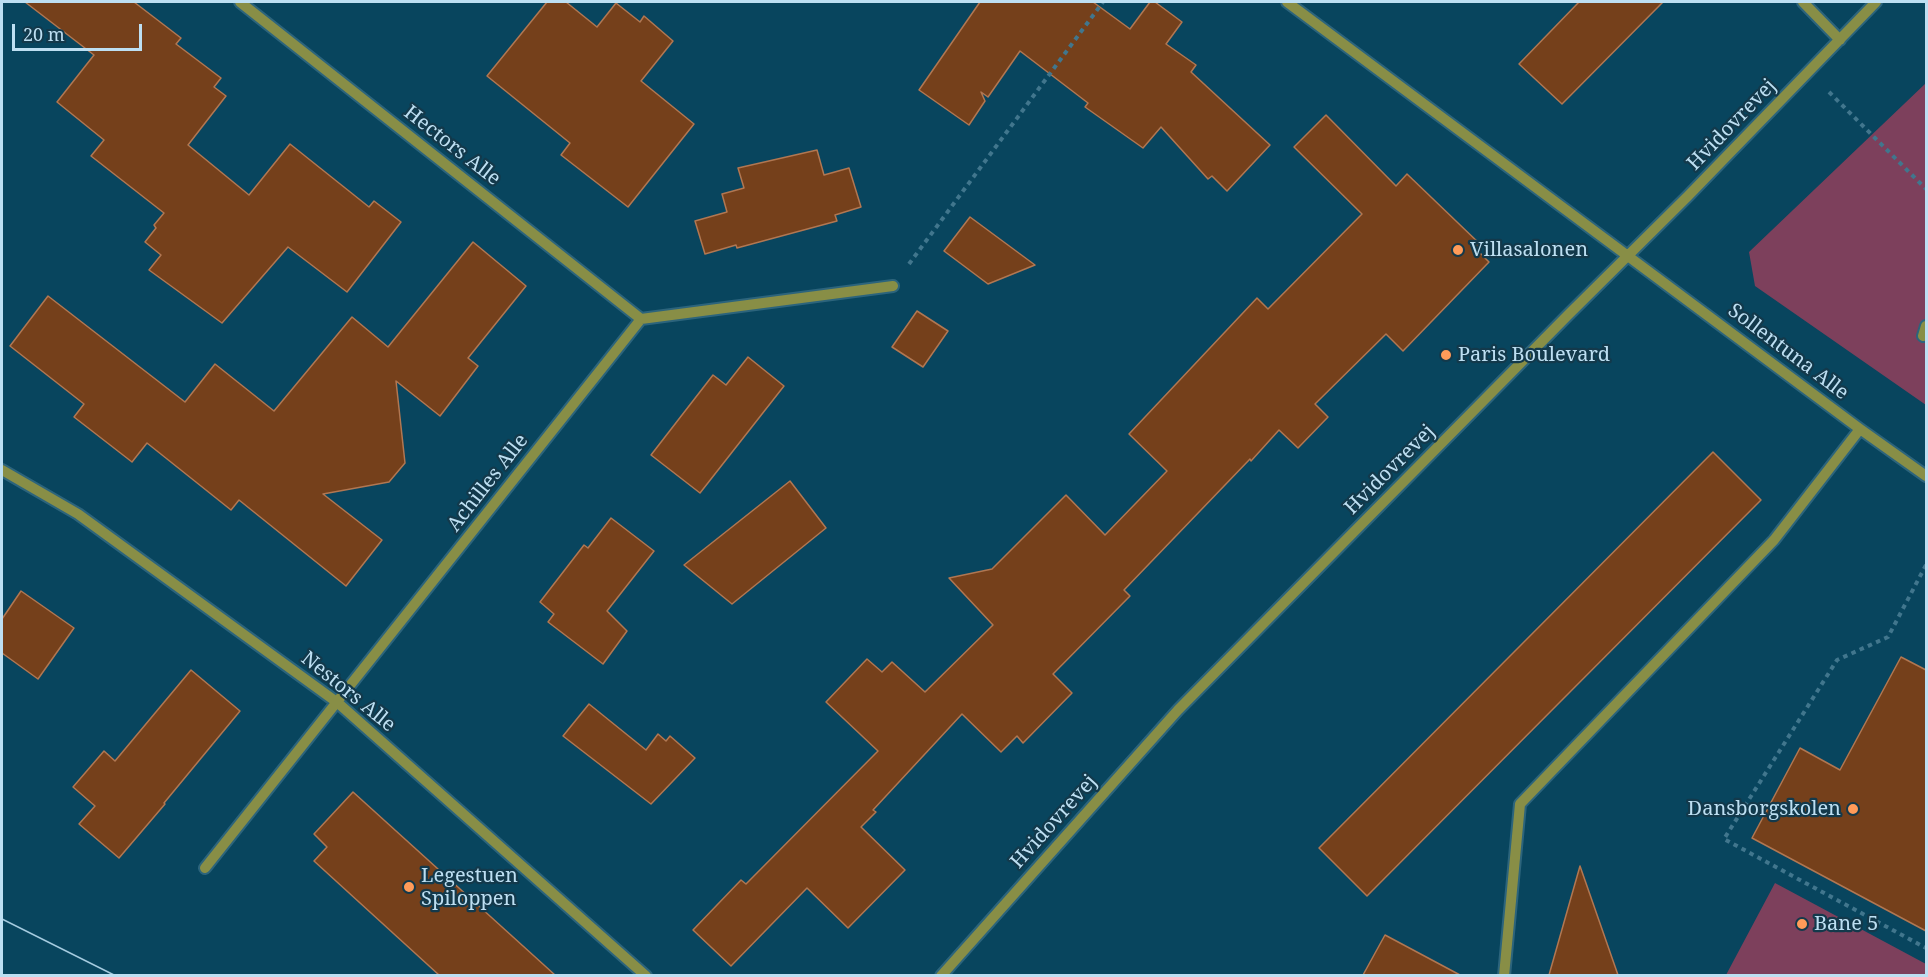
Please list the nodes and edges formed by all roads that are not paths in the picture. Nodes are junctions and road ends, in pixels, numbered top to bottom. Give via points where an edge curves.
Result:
1 (240, 2) edge
2 (1287, 2) edge
3 (1803, 2) edge
4 (1876, 2) edge
5 (1840, 40) junction
6 (1629, 256) junction
7 (893, 286) road end
8 (641, 319) junction
9 (1860, 429) junction
10 (2, 470) edge
11 (1926, 476) edge
12 (338, 703) junction
13 (205, 868) dead end
14 (646, 975) edge
15 (941, 975) edge
16 (1504, 975) edge

1 - 8 street, Hectors Alle
2 - 6 street
3 - 5 street
4 - 5 street, Hvidovrevej
5 - 6 street, Hvidovrevej
6 - 9 street, Sollentuna Alle
6 - 15 street, Hvidovrevej via 1178,710
7 - 8 street
8 - 12 street, Achilles Alle
9 - 11 street, Sollentuna Alle
9 - 16 street via 1774,540 1520,804
10 - 12 street, Nestors Alle via 78,514
12 - 13 street, Achilles Alle
12 - 14 street, Nestors Alle

